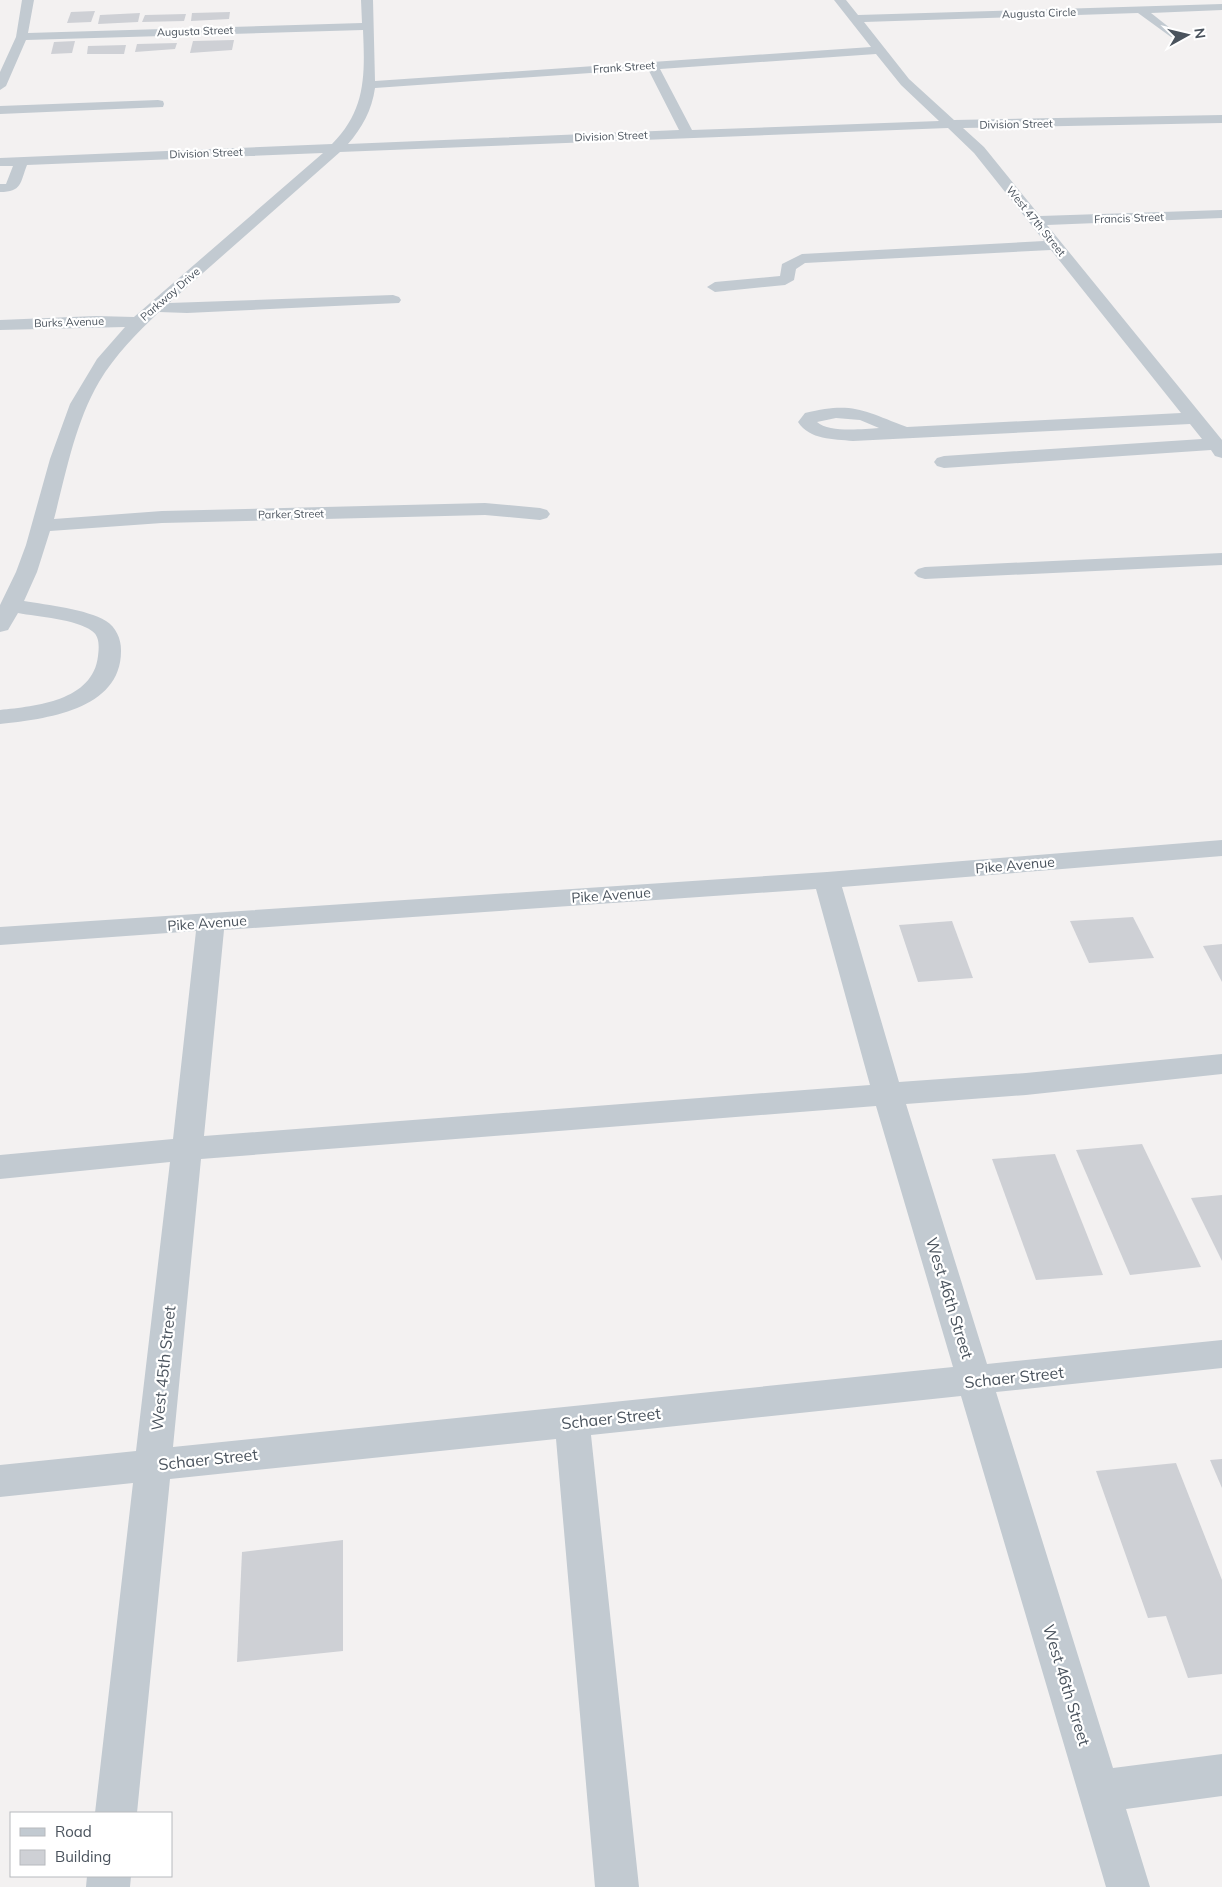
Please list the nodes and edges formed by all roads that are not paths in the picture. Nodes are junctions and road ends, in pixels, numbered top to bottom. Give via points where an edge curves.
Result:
1 (28, 0) edge
2 (367, 0) edge
3 (840, 0) edge
4 (1046, 0) edge
5 (1189, 0) edge
6 (1222, 7) edge
7 (1201, 8) junction
8 (1141, 10) junction
9 (1060, 12) junction
10 (1088, 12) junction
11 (891, 18) junction
12 (855, 19) junction
13 (368, 26) junction
14 (1171, 34) dead end
15 (22, 37) junction
16 (879, 50) junction
17 (652, 65) junction
18 (369, 85) junction
19 (0, 86) edge
20 (158, 104) dead end
21 (0, 110) edge
22 (1222, 119) edge
23 (953, 124) junction
24 (688, 133) junction
25 (336, 148) junction
26 (22, 161) junction
27 (0, 162) edge
28 (0, 188) edge
29 (1222, 214) edge
30 (1035, 221) junction
31 (1055, 245) junction
32 (715, 287) dead end
33 (393, 300) dead end
34 (155, 307) junction
35 (137, 322) junction
36 (0, 325) edge
37 (1195, 418) junction
38 (910, 433) dead end
39 (1219, 448) edge
40 (944, 462) dead end
41 (540, 514) dead end
42 (42, 526) junction
43 (1222, 559) edge
44 (925, 573) dead end
45 (11, 605) junction
46 (0, 625) edge
47 (0, 717) edge
48 (1222, 848) edge
49 (827, 880) junction
50 (211, 923) junction
51 (0, 936) edge
52 (1222, 1064) edge
53 (888, 1095) junction
54 (186, 1148) junction
55 (0, 1167) edge
56 (1222, 1354) edge
57 (975, 1381) junction
58 (572, 1422) junction
59 (152, 1465) junction
60 (0, 1481) edge
61 (1222, 1775) edge
62 (1099, 1791) junction
63 (116, 1812) edge
64 (617, 1887) edge
65 (1128, 1887) edge

1 - 15 street
2 - 13 street, Parkway Drive
3 - 12 street, West 47th Street
4 - 9 street
5 - 7 street
6 - 7 street, Augusta Circle
7 - 8 street, Augusta Circle
8 - 10 street, Augusta Circle
8 - 14 street
9 - 10 street, Augusta Circle
9 - 11 street, Augusta Circle
10 - 11 street via 1088,17 1080,19 948,24 900,24
11 - 12 street, Augusta Circle
12 - 16 street, West 47th Street
13 - 15 street, Augusta Street
13 - 18 street, Parkway Drive
15 - 19 street
16 - 17 street, Frank Street
16 - 23 street, West 47th Street via 905,82
17 - 18 street, Frank Street
17 - 24 street
18 - 25 street, Parkway Drive via 358,121
20 - 21 street
22 - 23 street, Division Street
23 - 24 street, Division Street
23 - 30 street, West 47th Street via 979,150
24 - 25 street, Division Street
25 - 26 street, Division Street
25 - 34 street, Parkway Drive
26 - 27 street, Division Street
26 - 28 street via 11,188
29 - 30 street, Francis Street
30 - 31 street, West 47th Street
31 - 32 street via 802,259 788,267 785,280
31 - 37 street, West 47th Street
33 - 34 street
34 - 35 street, Parkway Drive
35 - 36 street, Burks Avenue
35 - 42 street, Parkway Drive via 95,375 79,404
37 - 38 street
37 - 39 street, West 47th Street
39 - 40 street
41 - 42 street, Parker Street via 485,509 162,517
42 - 45 street, Parkway Drive
43 - 44 street
45 - 46 street, Parkway Drive
45 - 47 street via 99,624 109,636 111,660 102,679 88,695 63,706
48 - 49 street, Pike Avenue
49 - 50 street, Pike Avenue
49 - 53 street, West 46th Street
50 - 51 street, Pike Avenue
50 - 54 street, West 45th Street
52 - 53 street
53 - 54 street
53 - 57 street, West 46th Street
54 - 55 street
54 - 59 street, West 45th Street
56 - 57 street, Schaer Street
57 - 58 street, Schaer Street
57 - 62 street, West 46th Street
58 - 59 street, Schaer Street
58 - 64 street
59 - 60 street, Schaer Street
59 - 63 street, West 45th Street
61 - 62 street
62 - 65 street, West 46th Street

